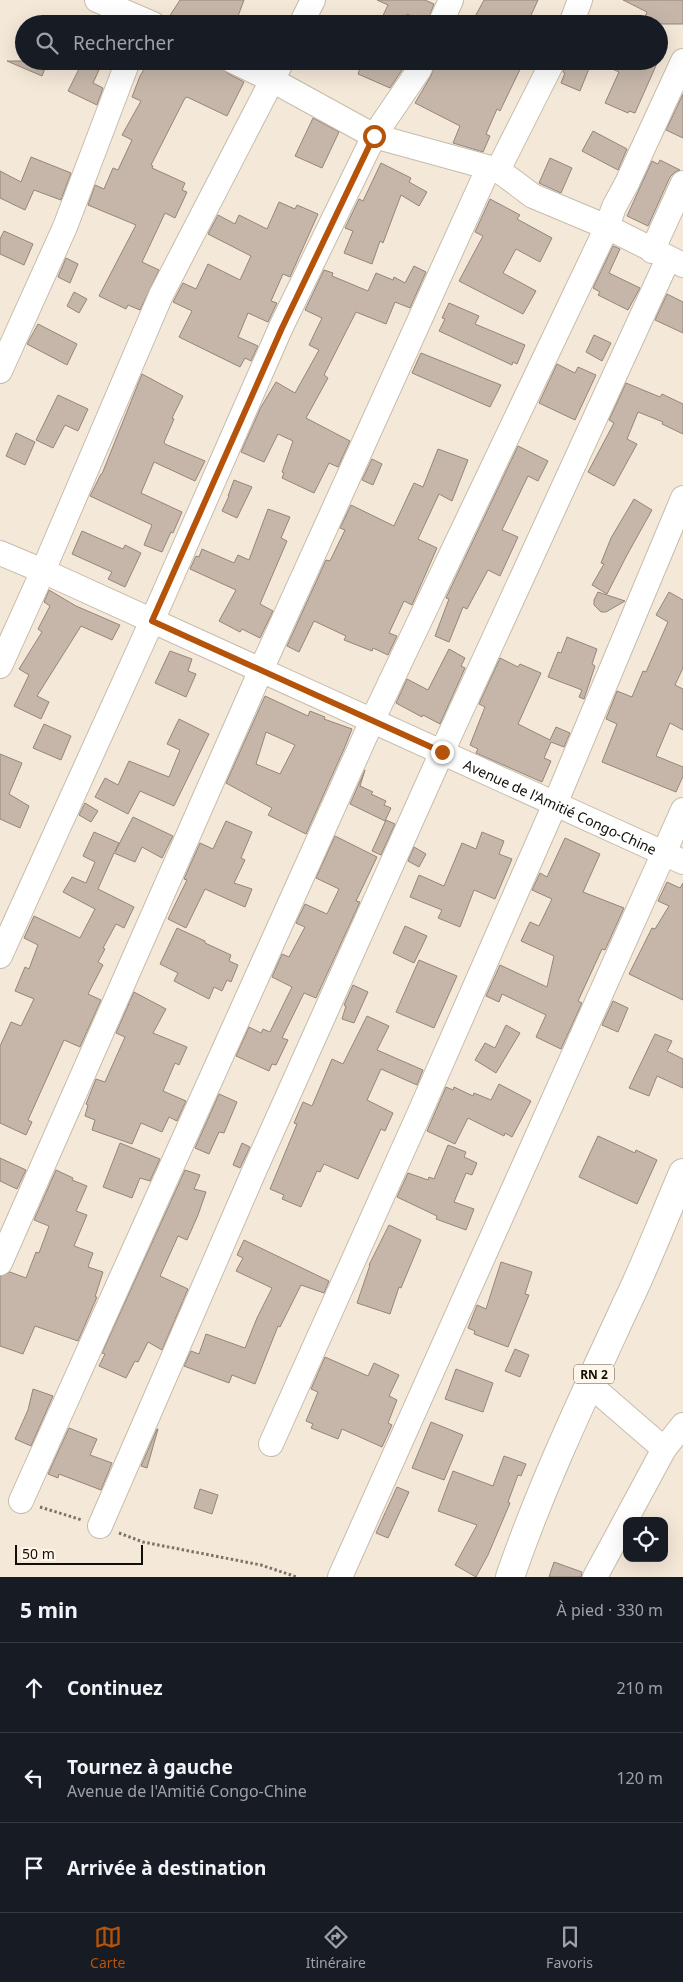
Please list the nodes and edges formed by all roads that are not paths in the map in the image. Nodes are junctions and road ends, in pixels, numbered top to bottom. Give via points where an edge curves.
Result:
1 (97, 0) edge
2 (313, 0) edge
3 (451, 0) edge
4 (580, 0) edge
5 (142, 15) edge
6 (306, 15) edge
7 (444, 15) edge
8 (574, 15) edge
9 (683, 61) edge
10 (125, 70) edge
11 (277, 70) edge
12 (418, 70) edge
13 (549, 70) edge
14 (374, 136) junction
15 (493, 170) junction
16 (683, 183) edge
17 (607, 227) junction
18 (667, 258) edge
19 (0, 371) edge
20 (683, 498) edge
21 (0, 553) edge
22 (43, 571) junction
23 (152, 621) junction
24 (0, 666) edge
25 (261, 670) junction
26 (372, 721) junction
27 (442, 752) junction
28 (555, 804) junction
29 (683, 810) edge
30 (674, 858) edge
31 (0, 956) edge
32 (683, 1173) edge
33 (0, 1263) edge
34 (589, 1384) junction
35 (683, 1425) edge
36 (271, 1444) dead end
37 (664, 1449) junction
38 (20, 1501) road end
39 (100, 1526) road end
40 (340, 1577) edge
41 (510, 1577) edge
42 (595, 1577) edge

1 - 5 street
2 - 6 street
3 - 7 street
4 - 8 street
9 - 17 street
10 - 19 street via 65,227
11 - 14 street
11 - 22 street via 161,295
12 - 14 street
13 - 15 street
14 - 15 street
14 - 23 street via 282,328
15 - 17 street via 533,196
15 - 25 street
16 - 18 street
17 - 18 street
17 - 26 street
18 - 27 street
20 - 28 street
21 - 22 street, Avenue de l'Amitié Congo-Chine
22 - 23 street, Avenue de l'Amitié Congo-Chine
22 - 24 street
23 - 25 street, Avenue de l'Amitié Congo-Chine
23 - 31 street
25 - 26 street, Avenue de l'Amitié Congo-Chine
25 - 33 street
26 - 27 street, Avenue de l'Amitié Congo-Chine
26 - 38 street
27 - 28 street, Avenue de l'Amitié Congo-Chine
27 - 39 street via 255,1169
28 - 30 street, Avenue de l'Amitié Congo-Chine
28 - 36 street
29 - 30 street
30 - 40 street
32 - 34 highway, RN 2
34 - 37 street
34 - 41 highway, RN 2
35 - 37 street
37 - 42 street

